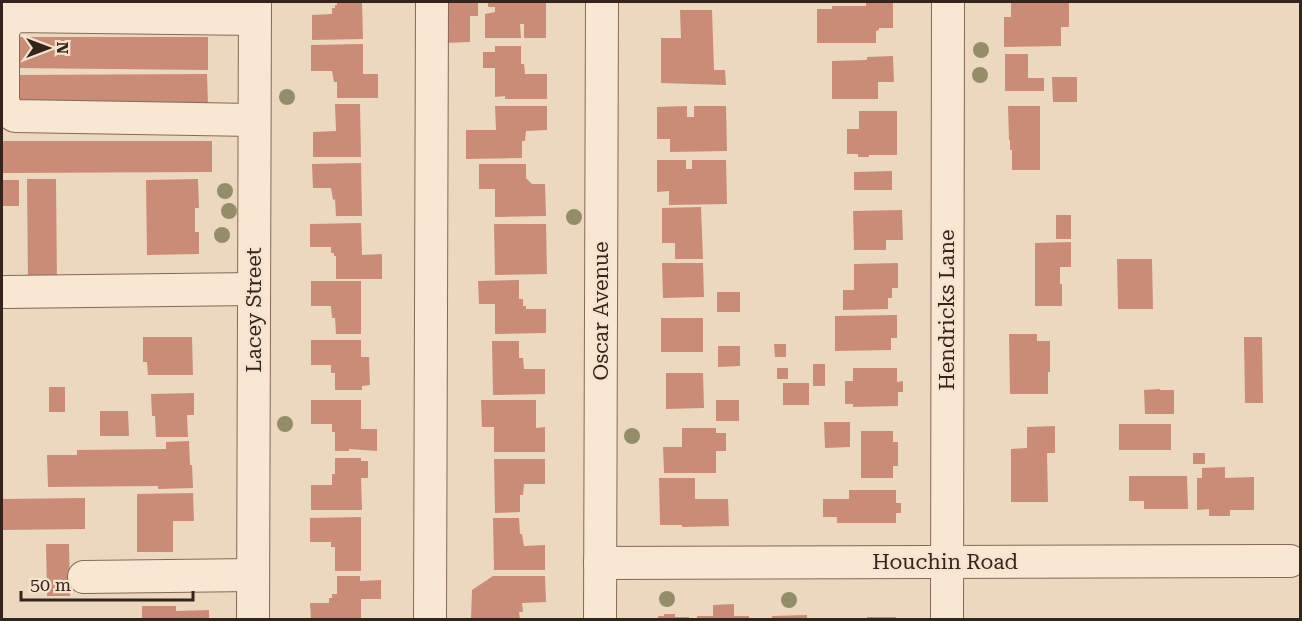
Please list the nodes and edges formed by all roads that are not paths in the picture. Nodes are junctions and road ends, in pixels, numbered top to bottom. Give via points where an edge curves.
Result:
1 (432, 2) edge
2 (602, 2) edge
3 (948, 2) edge
4 (255, 10) edge
5 (254, 120) junction
6 (254, 289) junction
7 (5, 292) dead end
8 (1290, 561) dead end
9 (947, 562) junction
10 (600, 563) junction
11 (253, 575) junction
12 (84, 577) dead end
13 (253, 620) edge
14 (430, 620) edge
15 (600, 620) edge
16 (947, 620) edge

1 - 14 street
2 - 10 street, Oscar Avenue
3 - 9 street, Hendricks Lane
4 - 5 street, Lacey Street
4 - 5 street via 12,16 3,30 3,100 6,110 15,116
5 - 6 street, Lacey Street
6 - 7 street
6 - 11 street, Lacey Street
8 - 9 street, Houchin Road
9 - 10 street, Houchin Road
9 - 16 street, Hendricks Lane
10 - 15 street, Oscar Avenue
11 - 12 street
11 - 13 street, Lacey Street

